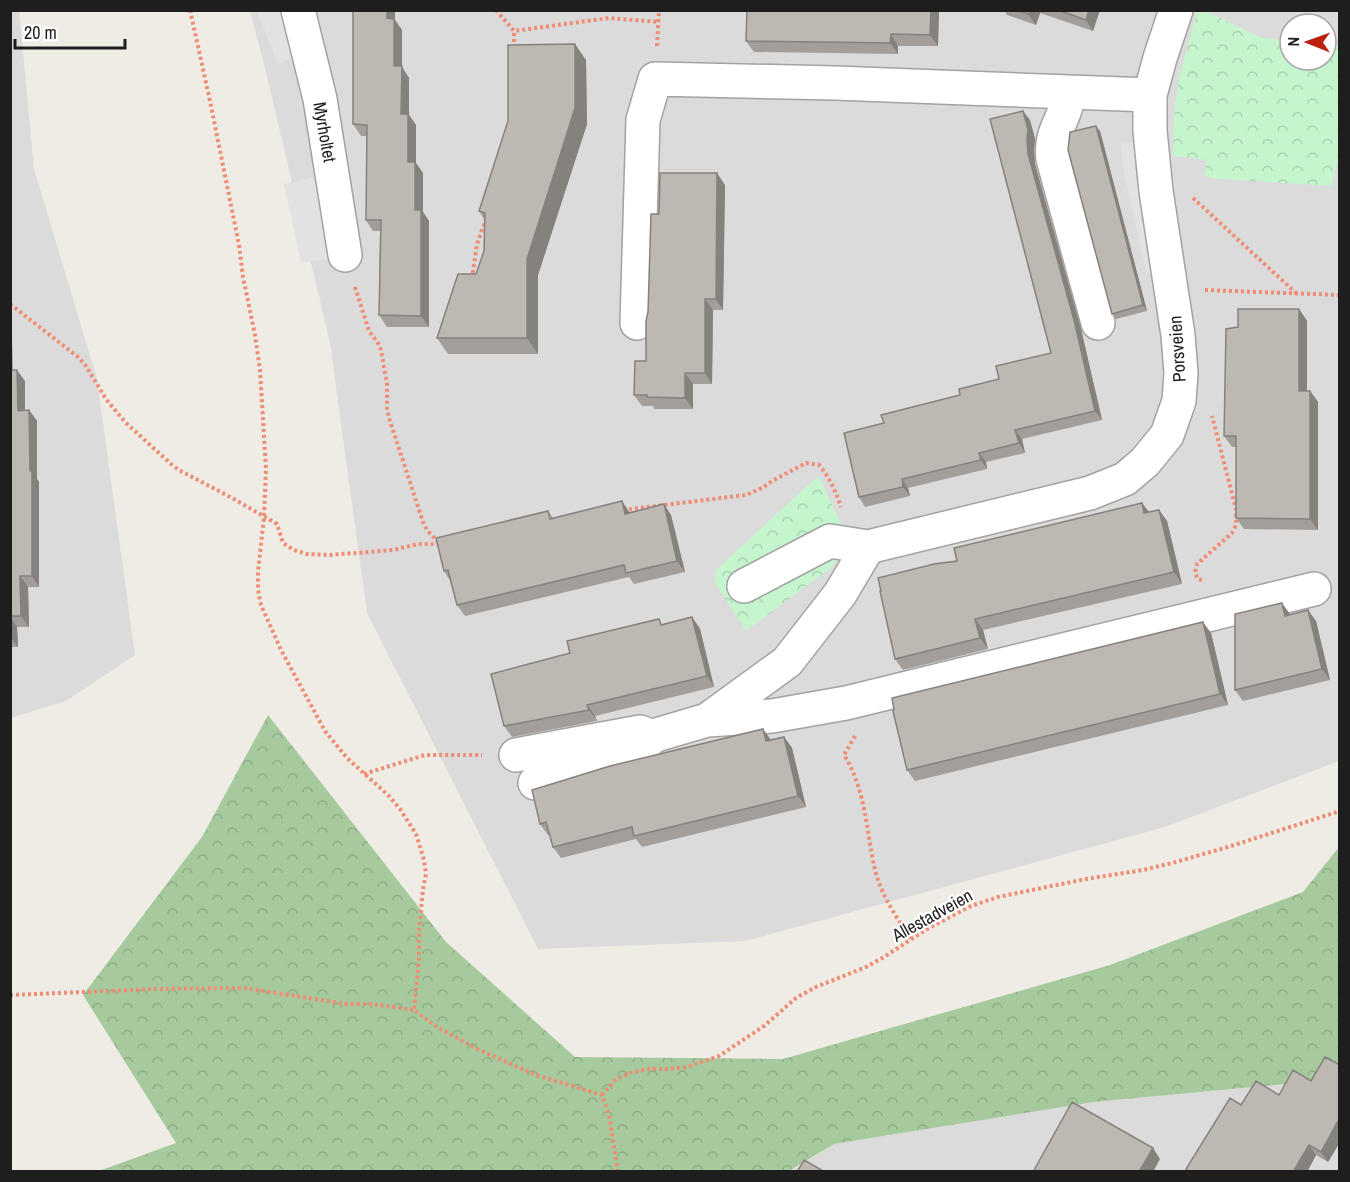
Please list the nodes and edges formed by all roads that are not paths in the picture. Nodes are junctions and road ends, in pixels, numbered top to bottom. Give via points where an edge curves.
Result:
1 (298, 10) edge
2 (1176, 10) edge
3 (1069, 92) junction
4 (1150, 95) junction
5 (345, 255) road end
6 (637, 323) dead end
7 (1098, 323) dead end
8 (861, 546) junction
9 (744, 586) dead end
10 (1314, 590) dead end
11 (707, 720) junction
12 (653, 736) junction
13 (516, 755) road end
14 (535, 783) dead end

1 - 5 street, Myrholtet via 320,99
2 - 4 street, Porsveien
3 - 4 street
3 - 6 street via 655,79 643,120
3 - 7 street via 1068,105 1054,136 1053,159
4 - 8 street, Porsveien via 1149,131 1181,373 1179,402 1167,435 1125,479 1090,493
8 - 9 street, Porsveien via 830,541
8 - 11 street via 840,594 787,662
10 - 11 street via 869,697 772,716
11 - 12 street
12 - 13 street via 640,732
12 - 14 street via 642,747 606,762

